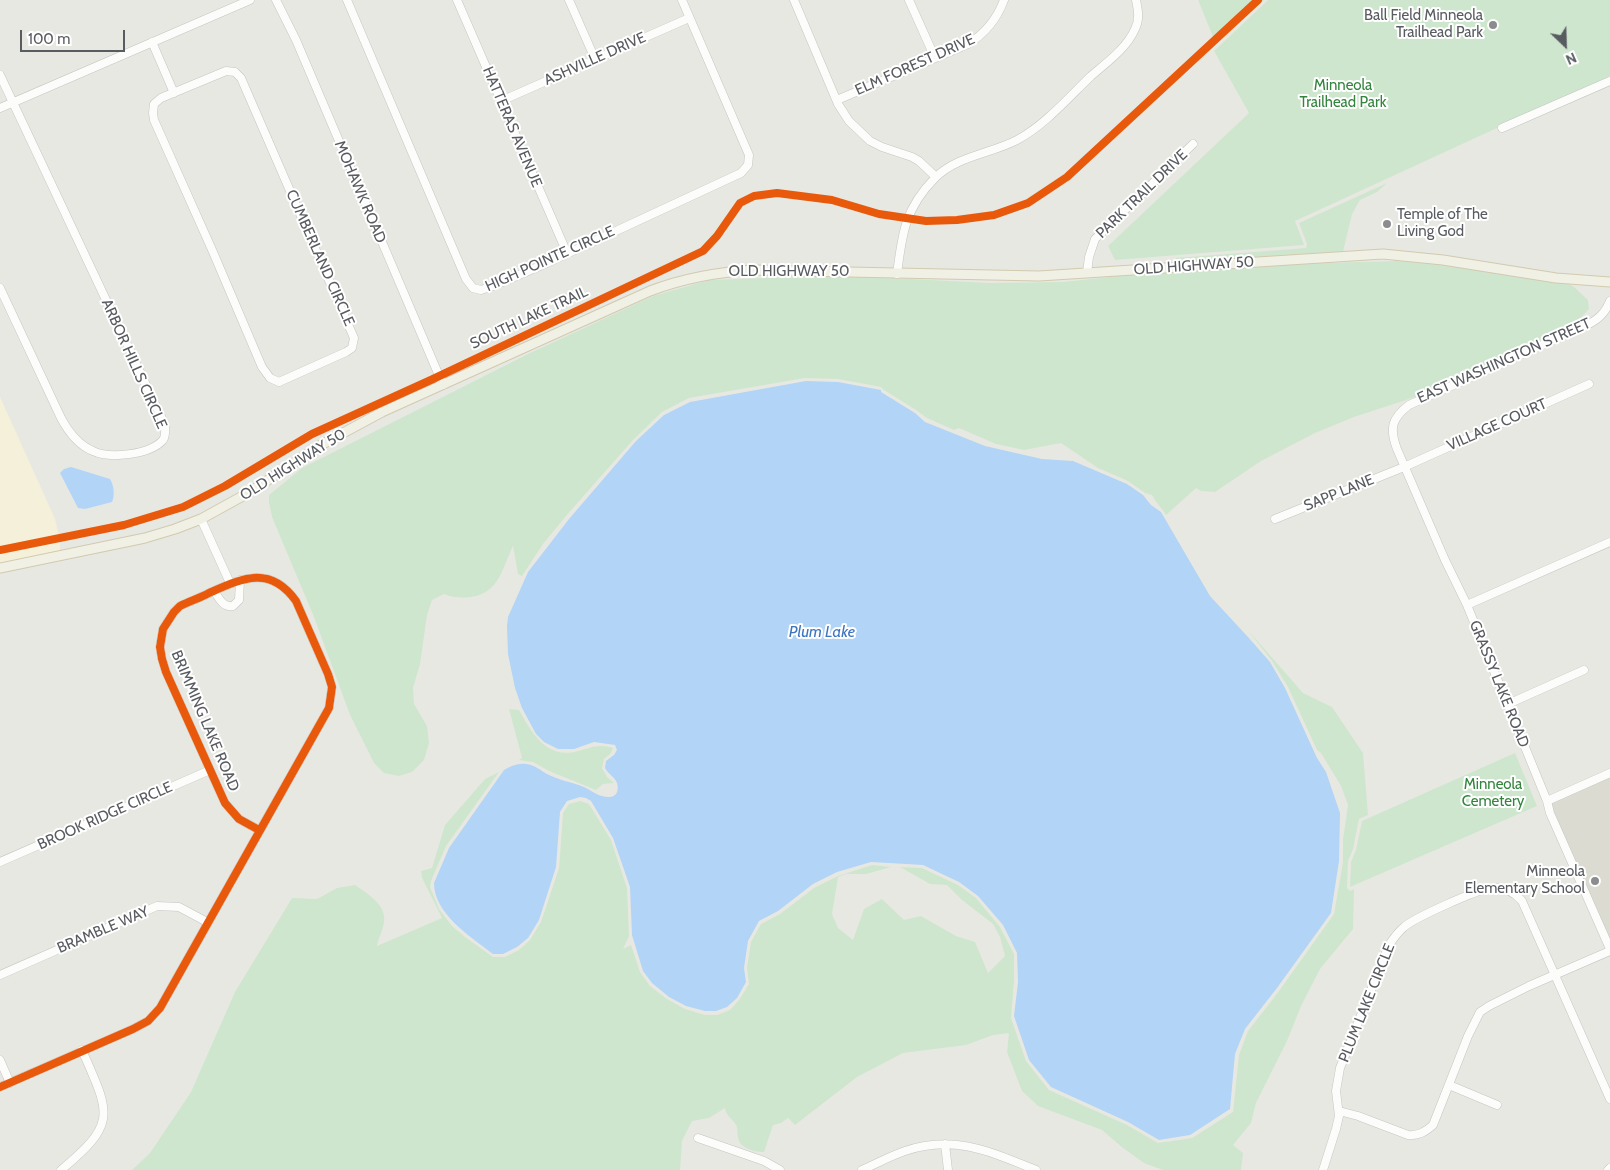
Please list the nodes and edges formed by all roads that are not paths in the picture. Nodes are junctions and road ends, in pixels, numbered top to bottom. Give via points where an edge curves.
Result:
1 (250, 0) edge
2 (276, 0) edge
3 (346, 0) edge
4 (457, 0) edge
5 (570, 0) edge
6 (682, 0) edge
7 (794, 0) edge
8 (909, 0) edge
9 (1004, 0) edge
10 (1136, 0) edge
11 (689, 18) junction
12 (152, 42) junction
13 (934, 58) junction
14 (595, 59) junction
15 (0, 74) edge
16 (1610, 81) edge
17 (174, 93) junction
18 (837, 100) junction
19 (500, 101) junction
20 (12, 103) junction
21 (0, 108) edge
22 (1502, 128) dead end
23 (1193, 144) dead end
24 (936, 177) junction
25 (567, 254) junction
26 (897, 274) junction
27 (1087, 274) junction
28 (1610, 282) edge
29 (0, 288) edge
30 (1610, 301) edge
31 (1589, 384) dead end
32 (443, 385) junction
33 (1395, 419) joint
34 (1404, 466) junction
35 (202, 519) junction
36 (1275, 520) dead end
37 (1610, 542) edge
38 (0, 568) edge
39 (240, 580) junction
40 (230, 583) junction
41 (214, 591) junction
42 (1467, 605) junction
43 (1584, 670) dead end
44 (1508, 704) junction
45 (210, 770) junction
46 (1610, 773) edge
47 (1547, 801) junction
48 (259, 830) junction
49 (0, 862) edge
50 (207, 922) junction
51 (1610, 950) edge
52 (1555, 974) junction
53 (0, 975) edge
54 (82, 1050) junction
55 (0, 1060) edge
56 (10, 1083) junction
57 (1449, 1085) junction
58 (0, 1087) edge
59 (1610, 1099) edge
60 (1497, 1105) dead end
61 (1339, 1111) junction
62 (698, 1138) dead end
63 (945, 1144) junction
64 (61, 1170) edge
65 (780, 1170) edge
66 (862, 1170) edge
67 (948, 1170) edge
68 (1036, 1170) edge
69 (1323, 1170) edge

1 - 12 street
2 - 32 street, MOHAWK ROAD via 300,49
3 - 25 street, HIGH POINTE CIRCLE via 469,284 477,289 493,286
4 - 19 street, HATTERAS AVENUE
5 - 14 street
6 - 11 street, HIGH POINTE CIRCLE
7 - 18 street
8 - 13 street
9 - 13 street, ELM FOREST DRIVE via 993,22 977,38
10 - 24 street via 1138,23 1130,38 1058,107 1026,135 955,164
11 - 14 street, ASHVILLE DRIVE
11 - 25 street, HIGH POINTE CIRCLE via 749,155 748,165 732,178
12 - 17 street
12 - 20 street
13 - 18 street, ELM FOREST DRIVE
14 - 19 street, ASHVILLE DRIVE
15 - 20 street, ARBOR HILLS CIRCLE
16 - 22 street
17 - 17 street, CUMBERLAND CIRCLE via 154,104 154,120 266,374 275,381 283,381 352,348 352,331 241,78 235,72 226,71
18 - 24 street via 849,121 870,141 912,157
19 - 25 street, HATTERAS AVENUE
20 - 21 street
20 - 29 street, ARBOR HILLS CIRCLE via 165,425 162,442 144,450 117,455 95,452 74,437 61,418
23 - 27 street, PARK TRAIL DRIVE via 1100,232 1092,245
24 - 26 street via 916,200 904,224
26 - 27 main road, OLD HIGHWAY 50 via 1022,277
26 - 32 main road, OLD HIGHWAY 50 via 754,270 693,276 650,291
27 - 28 main road, OLD HIGHWAY 50 via 1382,254 1578,281
30 - 33 street, EAST WASHINGTON STREET via 1598,319 1409,404
31 - 34 street, VILLAGE COURT
32 - 35 main road, OLD HIGHWAY 50 via 346,431
33 - 34 street, GRASSY LAKE ROAD via 1392,434
34 - 36 street, SAPP LANE
34 - 42 street, GRASSY LAKE ROAD
35 - 38 main road, OLD HIGHWAY 50 via 144,538
35 - 40 street
37 - 42 street
39 - 40 street, BRIMMING LAKE ROAD
39 - 41 street via 239,600 233,606 227,607
39 - 48 street, BRIMMING LAKE ROAD via 269,580 290,594 296,601 332,686 329,708
40 - 41 street, BRIMMING LAKE ROAD
41 - 45 street, BRIMMING LAKE ROAD via 180,606 174,612 163,629 160,647 166,672
42 - 44 street, GRASSY LAKE ROAD
43 - 44 street
44 - 47 street, GRASSY LAKE ROAD
45 - 48 street, BRIMMING LAKE ROAD via 233,814
45 - 49 street, BROOK RIDGE CIRCLE
46 - 47 street
47 - 51 street, GRASSY LAKE ROAD
48 - 50 street, BRIMMING LAKE ROAD
50 - 53 street, BRAMBLE WAY via 178,908 157,906
50 - 54 street, BRIMMING LAKE ROAD via 153,1017
51 - 52 street
52 - 57 street via 1480,1012
52 - 59 street, PLUM LAKE CIRCLE
52 - 61 street, PLUM LAKE CIRCLE via 1522,901 1505,890 1484,889 1410,922 1389,945 1340,1068 1336,1091
54 - 56 street, BRIMMING LAKE ROAD
54 - 64 street via 103,1102 104,1120 89,1146
55 - 56 street
56 - 58 street, BRIMMING LAKE ROAD
57 - 60 street
57 - 61 street via 1433,1125 1421,1134 1408,1135
61 - 69 street, PLUM LAKE CIRCLE
62 - 65 street via 764,1161
63 - 66 street via 904,1152
63 - 67 street
63 - 68 street via 984,1150

